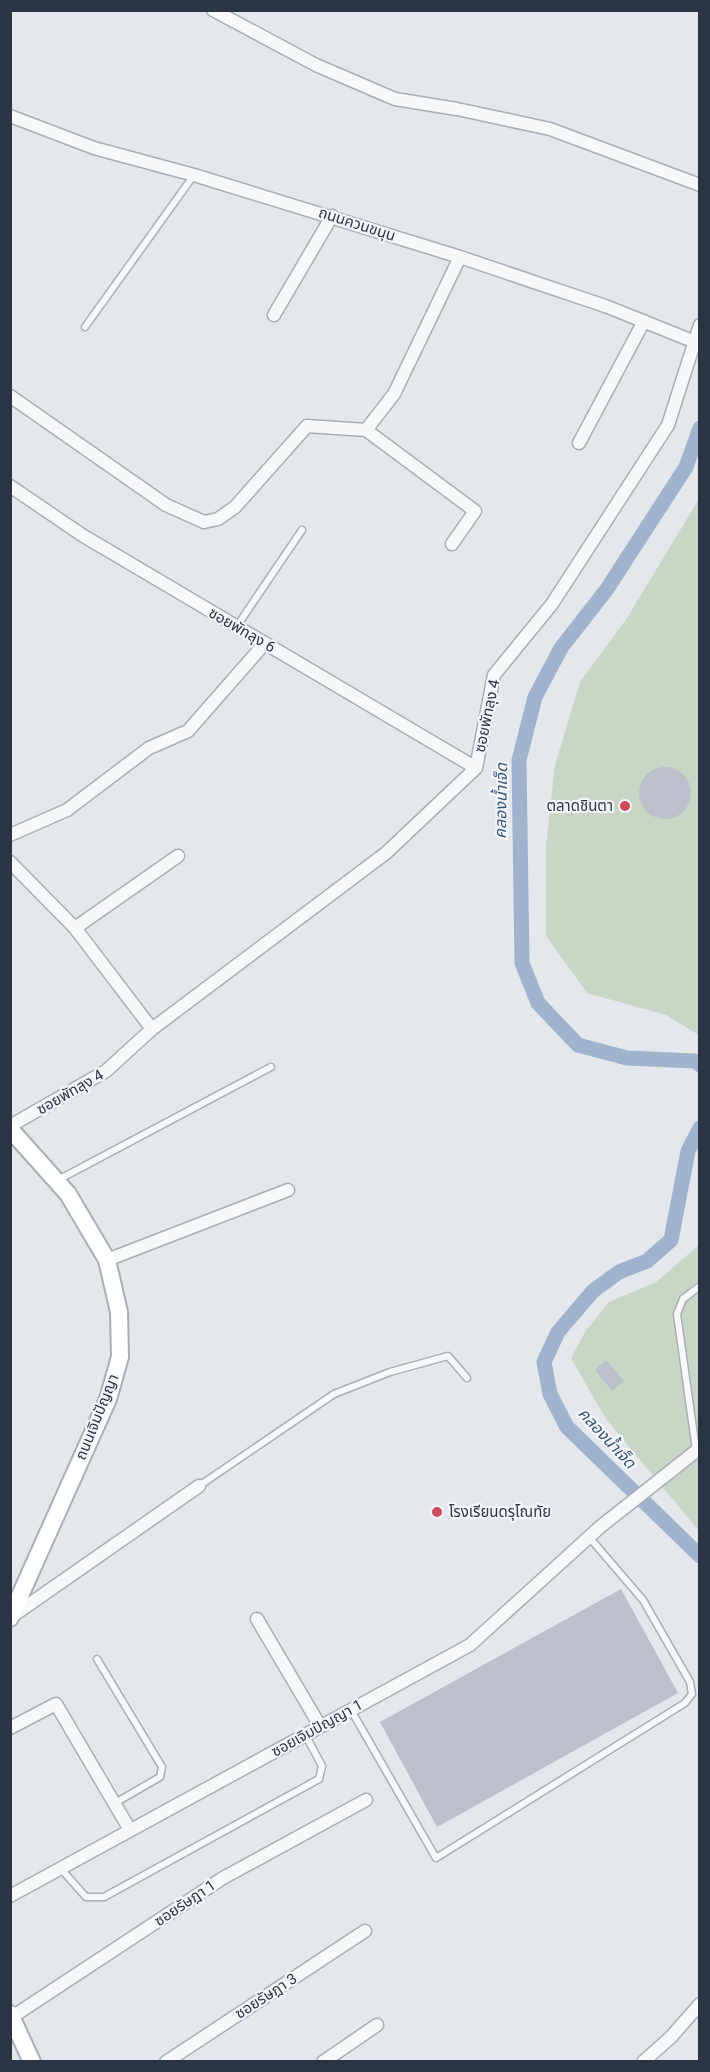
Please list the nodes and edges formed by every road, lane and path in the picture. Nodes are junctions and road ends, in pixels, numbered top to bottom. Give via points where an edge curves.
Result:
1 (213, 10) edge
2 (10, 116) edge
3 (194, 175) junction
4 (699, 185) edge
5 (332, 216) junction
6 (460, 257) junction
7 (274, 315) dead end
8 (644, 321) junction
9 (699, 325) edge
10 (84, 327) dead end
11 (697, 343) edge
12 (10, 396) edge
13 (366, 430) junction
14 (579, 443) dead end
15 (10, 486) edge
16 (302, 530) dead end
17 (452, 544) dead end
18 (236, 627) junction
19 (265, 644) junction
20 (476, 768) junction
21 (10, 835) edge
22 (178, 856) dead end
23 (10, 862) edge
24 (75, 928) junction
25 (152, 1029) junction
26 (271, 1068) dead end
27 (10, 1128) edge
28 (58, 1180) junction
29 (288, 1190) dead end
30 (107, 1260) junction
31 (699, 1286) edge
32 (467, 1378) dead end
33 (698, 1450) edge
34 (200, 1486) joint
35 (589, 1537) junction
36 (11, 1618) edge
37 (257, 1619) dead end
38 (97, 1659) dead end
39 (351, 1709) junction
40 (320, 1726) junction
41 (10, 1728) edge
42 (305, 1734) junction
43 (366, 1800) dead end
44 (114, 1803) junction
45 (130, 1830) junction
46 (60, 1868) junction
47 (10, 1896) edge
48 (365, 1931) dead end
49 (699, 2004) edge
50 (11, 2016) edge
51 (377, 2025) dead end
52 (32, 2061) edge
53 (166, 2061) edge
54 (323, 2061) edge
55 (643, 2061) edge

1 - 4 street via 316,65 395,99 550,129
2 - 3 street, ถนนควนขนุน via 94,148
3 - 5 street, ถนนควนขนุน
3 - 10 lane
5 - 6 street, ถนนควนขนุน
5 - 7 street
6 - 8 street, ถนนควนขนุน
6 - 13 street via 394,394
8 - 11 street, ถนนควนขนุน
8 - 14 street
9 - 11 street, ซอยพัทลุง 4
11 - 20 street, ซอยพัทลุง 4 via 668,425 552,603 494,675
12 - 13 street via 166,505 204,522 218,519 236,507 307,426
13 - 17 street via 475,512
15 - 18 street, ซอยพัทลุง 6 via 81,535
16 - 18 lane
18 - 19 street, ซอยพัทลุง 6
19 - 20 street, ซอยพัทลุง 6
19 - 21 street via 188,731 149,748 67,810
20 - 25 street, ซอยพัทลุง 4 via 386,853
22 - 24 street
23 - 24 street
24 - 25 street
25 - 27 street, ซอยพัทลุง 4 via 106,1071
26 - 28 lane
27 - 28 street, ถนนเจิมปัญญา
28 - 30 street, ถนนเจิมปัญญา
29 - 30 street
30 - 36 street, ถนนเจิมปัญญา via 120,1312 120,1357 108,1399
31 - 33 lane via 683,1299 677,1314
32 - 34 lane via 448,1356 390,1372 334,1394
33 - 35 street, ซอยเจิมปัญญา 1
34 - 36 street
35 - 39 street, ซอยเจิมปัญญา 1 via 477,1641
35 - 39 lane via 643,1600 690,1682 692,1694 685,1703 436,1858
37 - 40 street
38 - 44 lane via 162,1767 160,1778
39 - 40 street, ซอยเจิมปัญญา 1
40 - 42 street, ซอยเจิมปัญญา 1
41 - 44 street via 56,1704
42 - 45 street, ซอยเจิมปัญญา 1
42 - 46 lane via 322,1766 319,1779 104,1897 86,1897
43 - 50 street, ซอยรัษฎา 1 via 223,1878
44 - 45 street
45 - 46 street, ซอยเจิมปัญญา 1
46 - 47 street, ซอยเจิมปัญญา 1
48 - 53 street, ซอยรัษฎา 3
49 - 55 street via 671,2037
50 - 52 street
51 - 54 street

